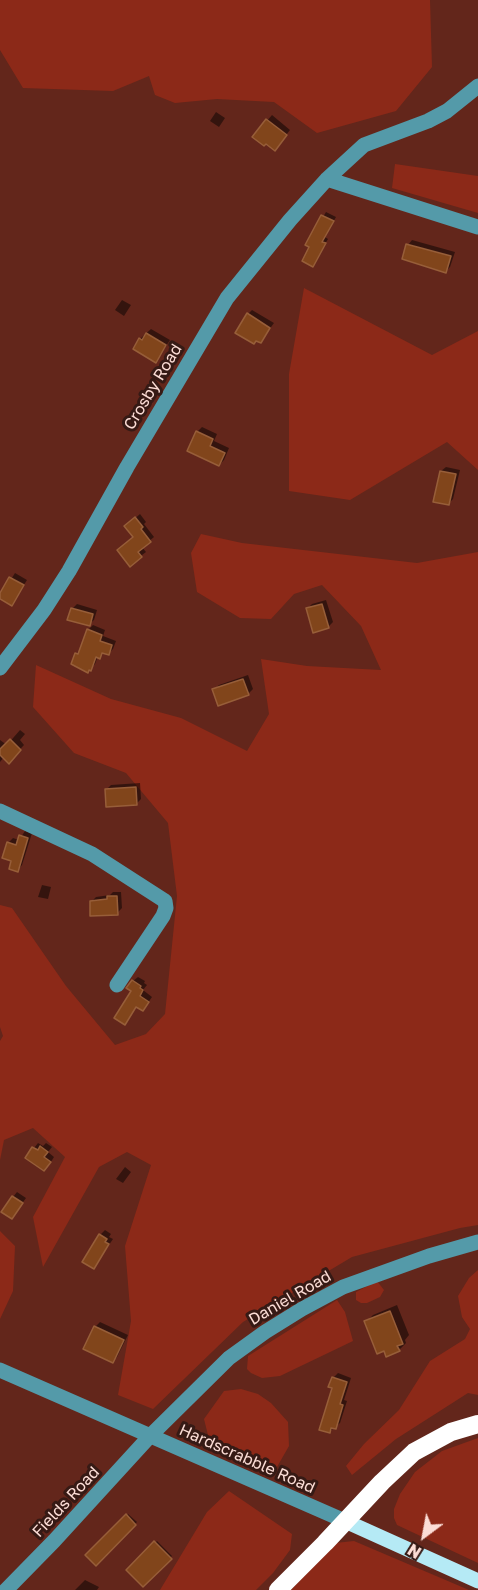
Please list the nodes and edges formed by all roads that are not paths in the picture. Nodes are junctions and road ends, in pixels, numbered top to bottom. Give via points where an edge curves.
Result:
1 (478, 86) edge
2 (327, 179) junction
3 (478, 227) edge
4 (0, 669) edge
5 (0, 812) edge
6 (117, 985) dead end
7 (478, 1242) edge
8 (0, 1370) edge
9 (478, 1424) edge
10 (150, 1436) junction
11 (345, 1521) junction
12 (476, 1580) edge
13 (6, 1590) edge
14 (278, 1590) edge

1 - 2 street, Crosby Road via 447,111 364,145
2 - 3 street
2 - 4 street, Crosby Road via 227,298 69,571
5 - 6 street via 92,854 165,901 163,916
7 - 10 street, Daniel Road via 387,1270 302,1309 229,1358
8 - 10 street, Hardscrabble Road
9 - 11 highway via 451,1432 414,1452
10 - 11 street, Hardscrabble Road
10 - 13 street, Fields Road
11 - 12 main road, Hardscrabble Road
11 - 14 highway

